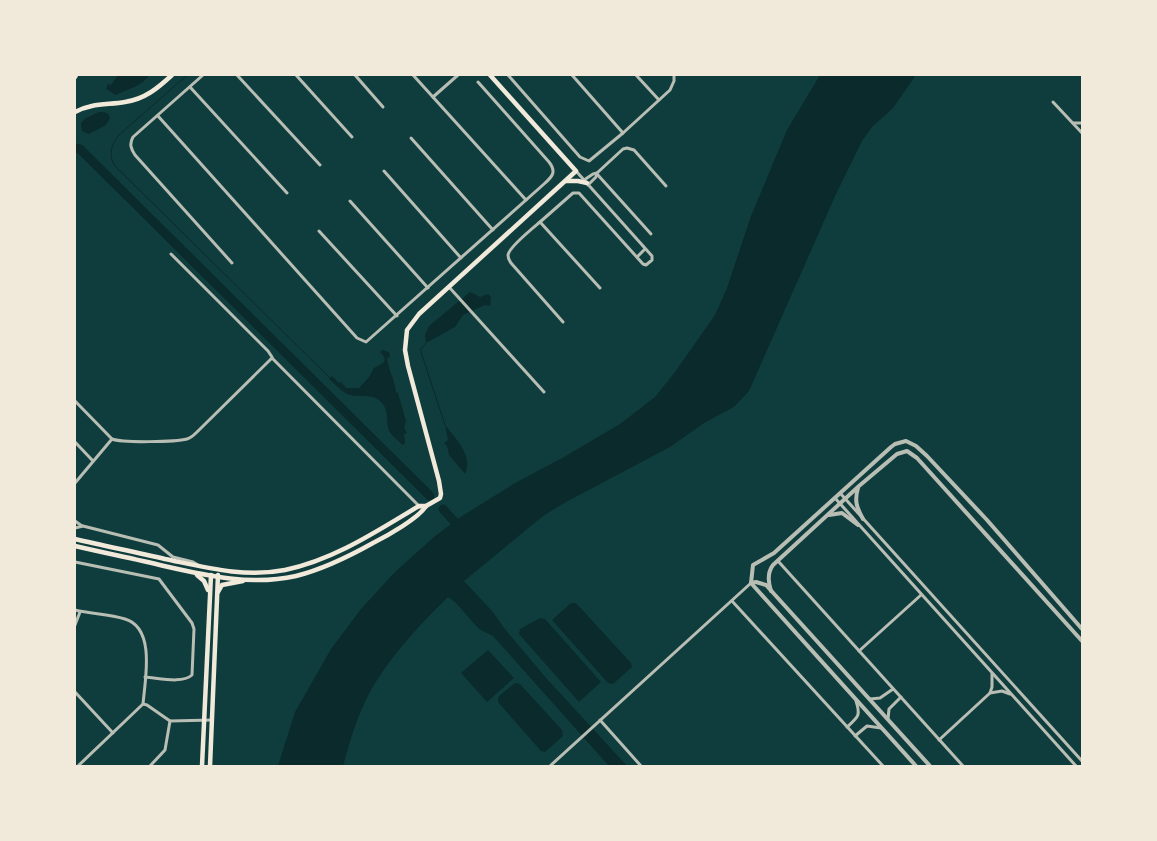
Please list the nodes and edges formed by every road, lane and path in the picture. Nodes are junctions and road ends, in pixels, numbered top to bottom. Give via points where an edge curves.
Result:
1 (172, 75) edge
2 (203, 75) edge
3 (237, 75) edge
4 (296, 75) edge
5 (355, 75) edge
6 (413, 75) edge
7 (458, 75) edge
8 (490, 75) edge
9 (508, 75) edge
10 (572, 75) edge
11 (636, 75) edge
12 (674, 75) edge
13 (478, 82) dead end
14 (190, 87) junction
15 (433, 97) junction
16 (659, 100) junction
17 (1052, 102) dead end
18 (383, 107) dead end
19 (75, 112) edge
20 (158, 116) junction
21 (1073, 123) junction
22 (1082, 123) edge
23 (623, 133) junction
24 (1082, 133) edge
25 (352, 137) dead end
26 (411, 138) dead end
27 (320, 165) dead end
28 (384, 171) dead end
29 (576, 171) junction
30 (597, 173) junction
31 (565, 181) junction
32 (586, 183) junction
33 (666, 186) dead end
34 (287, 194) dead end
35 (526, 200) junction
36 (350, 201) dead end
37 (541, 223) junction
38 (493, 230) junction
39 (319, 231) dead end
40 (651, 234) dead end
41 (645, 249) junction
42 (171, 254) dead end
43 (637, 257) junction
44 (462, 258) junction
45 (232, 263) dead end
46 (448, 287) junction
47 (428, 288) junction
48 (600, 288) dead end
49 (396, 316) junction
50 (564, 322) dead end
51 (272, 358) junction
52 (544, 392) dead end
53 (75, 401) edge
54 (112, 439) junction
55 (75, 442) edge
56 (93, 461) junction
57 (75, 483) edge
58 (859, 486) junction
59 (840, 494) junction
60 (835, 498) junction
61 (845, 499) junction
62 (840, 504) junction
63 (419, 506) junction
64 (426, 506) junction
65 (422, 512) junction
66 (827, 515) junction
67 (863, 519) junction
68 (75, 521) edge
69 (858, 525) junction
70 (83, 526) junction
71 (75, 528) edge
72 (75, 539) edge
73 (75, 546) edge
74 (778, 561) junction
75 (75, 562) edge
76 (200, 566) junction
77 (211, 569) junction
78 (219, 571) junction
79 (194, 572) junction
80 (211, 576) junction
81 (218, 578) junction
82 (249, 580) junction
83 (751, 583) junction
84 (771, 590) junction
85 (209, 594) junction
86 (217, 595) junction
87 (921, 595) junction
88 (732, 601) junction
89 (75, 610) edge
90 (80, 612) junction
91 (75, 625) edge
92 (803, 626) junction
93 (1082, 629) edge
94 (796, 633) junction
95 (1082, 641) edge
96 (858, 651) junction
97 (992, 673) junction
98 (146, 677) junction
99 (893, 688) junction
100 (75, 692) edge
101 (990, 693) junction
102 (1011, 694) junction
103 (900, 697) junction
104 (869, 699) junction
105 (856, 700) junction
106 (143, 704) junction
107 (205, 719) junction
108 (212, 720) junction
109 (600, 720) junction
110 (888, 720) junction
111 (170, 721) junction
112 (847, 727) junction
113 (881, 728) junction
114 (113, 733) junction
115 (855, 736) junction
116 (939, 740) junction
117 (1082, 761) edge
118 (77, 765) edge
119 (150, 766) edge
120 (202, 766) edge
121 (210, 766) edge
122 (550, 766) edge
123 (641, 766) edge
124 (882, 766) edge
125 (916, 766) edge
126 (930, 766) edge
127 (963, 766) edge
128 (1075, 766) edge

1 - 19 main road via 154,92 140,98 88,106
2 - 14 street
3 - 27 street
4 - 25 street
5 - 18 street
6 - 15 street
7 - 15 street
8 - 29 main road
9 - 23 street via 580,157 589,161
10 - 23 street
11 - 16 street
12 - 16 street via 673,87
13 - 35 street via 554,168 551,178
14 - 20 street
14 - 34 street
15 - 35 street
16 - 23 street
17 - 21 street
20 - 45 street via 133,137 130,147
20 - 49 street via 357,338 366,342
21 - 22 street
21 - 24 street
26 - 38 street
28 - 44 street
29 - 31 main road
29 - 32 street
30 - 32 street
30 - 32 street
30 - 33 street via 628,148 634,150
30 - 40 street
31 - 32 main road
31 - 46 main road
32 - 41 street
35 - 38 street
36 - 47 street
37 - 43 street via 573,193 579,193
37 - 48 street
37 - 50 street via 508,253 508,258
38 - 44 street
39 - 49 street
41 - 43 street
41 - 43 street via 652,260 645,265
42 - 51 street
44 - 47 street
46 - 52 street
46 - 64 main road via 410,324 405,343 441,494
47 - 49 street
51 - 54 street via 188,439 121,442
51 - 63 street
53 - 54 street
54 - 56 street
55 - 56 street
56 - 57 street
58 - 61 street
58 - 67 street via 855,499
58 - 95 street via 896,454 912,453
59 - 60 street
59 - 61 street
59 - 93 street via 895,444 911,442 987,520
60 - 62 street
60 - 83 street via 774,553 753,565
61 - 62 street
61 - 67 street
62 - 66 street
62 - 69 street
63 - 64 main road
63 - 65 street
63 - 78 main road via 368,537 305,565 264,572
64 - 65 main road
65 - 82 main road via 379,540 326,567 296,576
66 - 69 street via 842,514
66 - 74 street
67 - 117 street
68 - 70 street
69 - 87 street
70 - 71 street
70 - 76 street via 158,545 173,557
72 - 76 main road
73 - 79 main road
74 - 84 street via 769,573
74 - 96 street
75 - 98 street via 159,579 189,617 194,628 192,675 183,680
76 - 77 main road
77 - 78 main road
77 - 80 main road
78 - 81 main road
79 - 80 main road
79 - 85 main road via 204,581
80 - 81 main road
80 - 85 main road
81 - 82 main road
81 - 86 main road
82 - 86 main road via 222,585
83 - 84 street via 763,583
83 - 88 street
83 - 94 street
84 - 92 street
85 - 107 main road
86 - 108 main road
87 - 96 street
87 - 97 street
88 - 109 street
88 - 112 street
89 - 90 street
90 - 91 street
90 - 98 street via 126,619 137,626 146,641
92 - 94 street
92 - 104 street
94 - 105 street
96 - 99 street
97 - 101 street
97 - 102 street
98 - 106 street
99 - 103 street
99 - 104 street via 880,698
100 - 114 street
101 - 102 street
101 - 116 street
102 - 128 street
103 - 110 street via 889,709
103 - 116 street
104 - 110 street
105 - 112 street via 859,715
105 - 113 street
106 - 111 street
106 - 114 street
107 - 108 street
107 - 111 street
107 - 120 main road
108 - 121 main road
109 - 122 street
109 - 123 street
110 - 126 street
111 - 119 street via 165,750
112 - 115 street
113 - 115 street via 867,726
113 - 125 street
114 - 118 street
115 - 124 street
116 - 127 street

